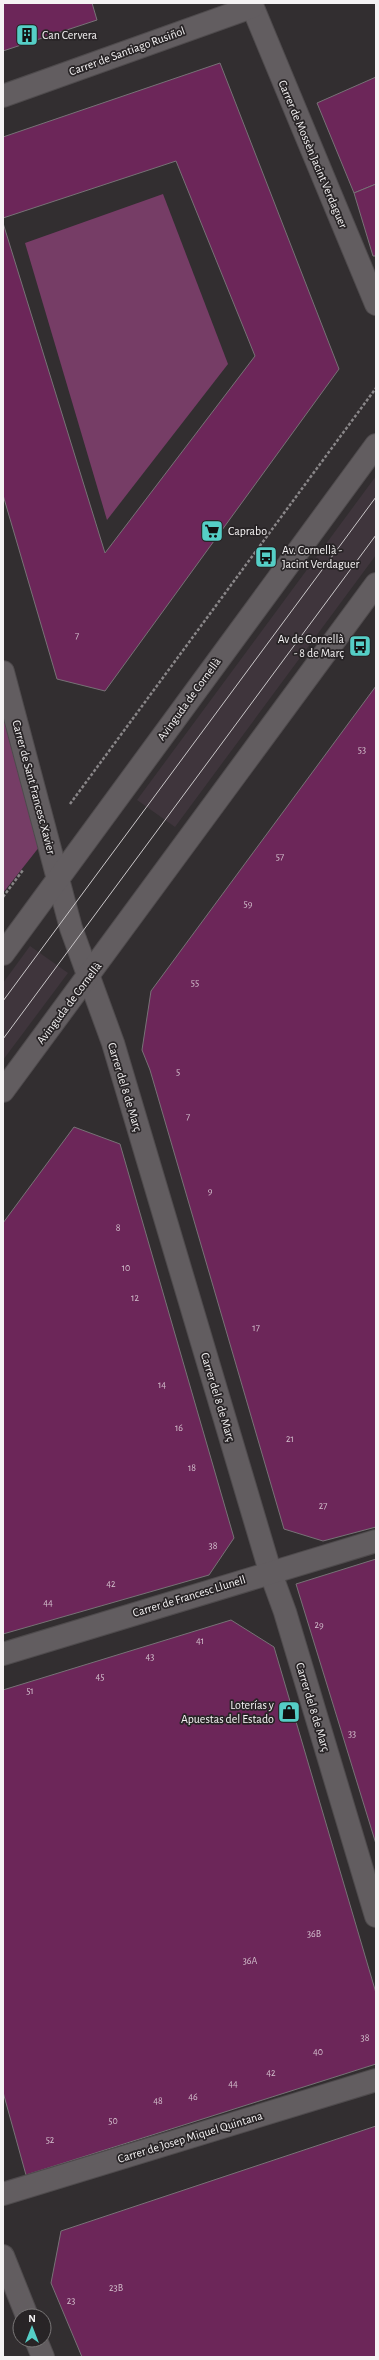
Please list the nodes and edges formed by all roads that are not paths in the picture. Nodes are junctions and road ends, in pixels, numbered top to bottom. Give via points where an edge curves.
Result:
1 (251, 5) edge
2 (3, 96) edge
3 (376, 304) edge
4 (376, 445) edge
5 (376, 584) edge
6 (3, 672) edge
7 (59, 878) junction
8 (3, 954) edge
9 (89, 976) junction
10 (3, 1092) edge
11 (376, 1541) edge
12 (270, 1571) junction
13 (3, 1654) edge
14 (376, 1916) edge
15 (376, 2080) edge
16 (3, 2194) edge
17 (3, 2256) edge
18 (23, 2308) edge

1 - 2 street, Carrer de Santiago Rusiñol
1 - 3 street, Carrer de Mossèn Jacint Verdaguer
4 - 7 street, Avinguda de Cornellà
5 - 9 street, Avinguda de Cornellà
6 - 7 street, Carrer de Sant Francesc Xavier
7 - 8 street, Avinguda de Cornellà
7 - 9 street, Carrer del 8 de Març via 71,928
9 - 10 street, Avinguda de Cornellà
9 - 12 street, Carrer del 8 de Març via 113,1043
11 - 12 street, Carrer de Francesc Llunell
12 - 13 street, Carrer de Francesc Llunell
12 - 14 street, Carrer del 8 de Març via 285,1612
15 - 16 street, Carrer de Josep Miquel Quintana
17 - 18 street

